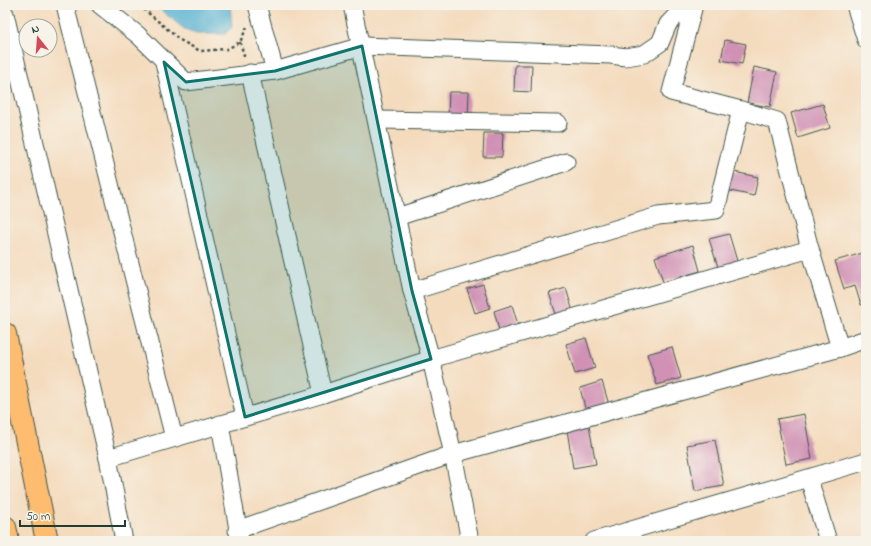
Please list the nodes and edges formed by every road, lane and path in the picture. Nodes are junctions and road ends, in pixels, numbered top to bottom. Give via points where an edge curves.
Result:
1 (65, 5) edge
2 (100, 5) edge
3 (139, 5) edge
4 (257, 5) edge
5 (352, 5) edge
6 (686, 5) edge
7 (694, 5) edge
8 (854, 5) edge
9 (5, 14) edge
10 (866, 40) edge
11 (240, 42) dead end
12 (362, 46) junction
13 (164, 62) junction
14 (275, 71) junction
15 (250, 74) junction
16 (741, 110) junction
17 (377, 120) junction
18 (558, 123) dead end
19 (566, 162) dead end
20 (397, 217) junction
21 (810, 249) junction
22 (412, 291) junction
23 (5, 334) edge
24 (866, 339) edge
25 (840, 348) junction
26 (431, 360) junction
27 (323, 394) junction
28 (245, 416) junction
29 (220, 424) junction
30 (174, 438) junction
31 (453, 454) junction
32 (108, 458) junction
33 (866, 461) edge
34 (809, 479) junction
35 (5, 527) edge
36 (238, 535) edge
37 (8, 541) edge
38 (47, 541) edge
39 (124, 541) edge
40 (470, 541) edge
41 (594, 541) edge
42 (828, 541) edge

1 - 30 street
2 - 13 street via 138,35
3 - 11 path via 180,40 200,51 227,49
4 - 14 street
5 - 12 street
6 - 12 street via 668,24 660,43 644,54 626,57
7 - 16 street via 671,92
8 - 10 street
9 - 32 street
12 - 14 street
12 - 17 street
13 - 15 street via 186,82
13 - 28 street
14 - 15 street
15 - 27 street
16 - 21 street via 777,121
16 - 22 street via 716,210 658,216
17 - 18 street
17 - 20 street
19 - 20 street
20 - 22 street
21 - 25 street
21 - 26 street
22 - 26 street
23 - 38 highway
24 - 25 street
25 - 31 street
26 - 27 street
26 - 31 street
27 - 28 street
28 - 29 street
29 - 30 street
29 - 36 street
30 - 32 street
31 - 36 street
31 - 40 street
32 - 39 street
33 - 34 street
34 - 41 street
34 - 42 street
35 - 37 highway

